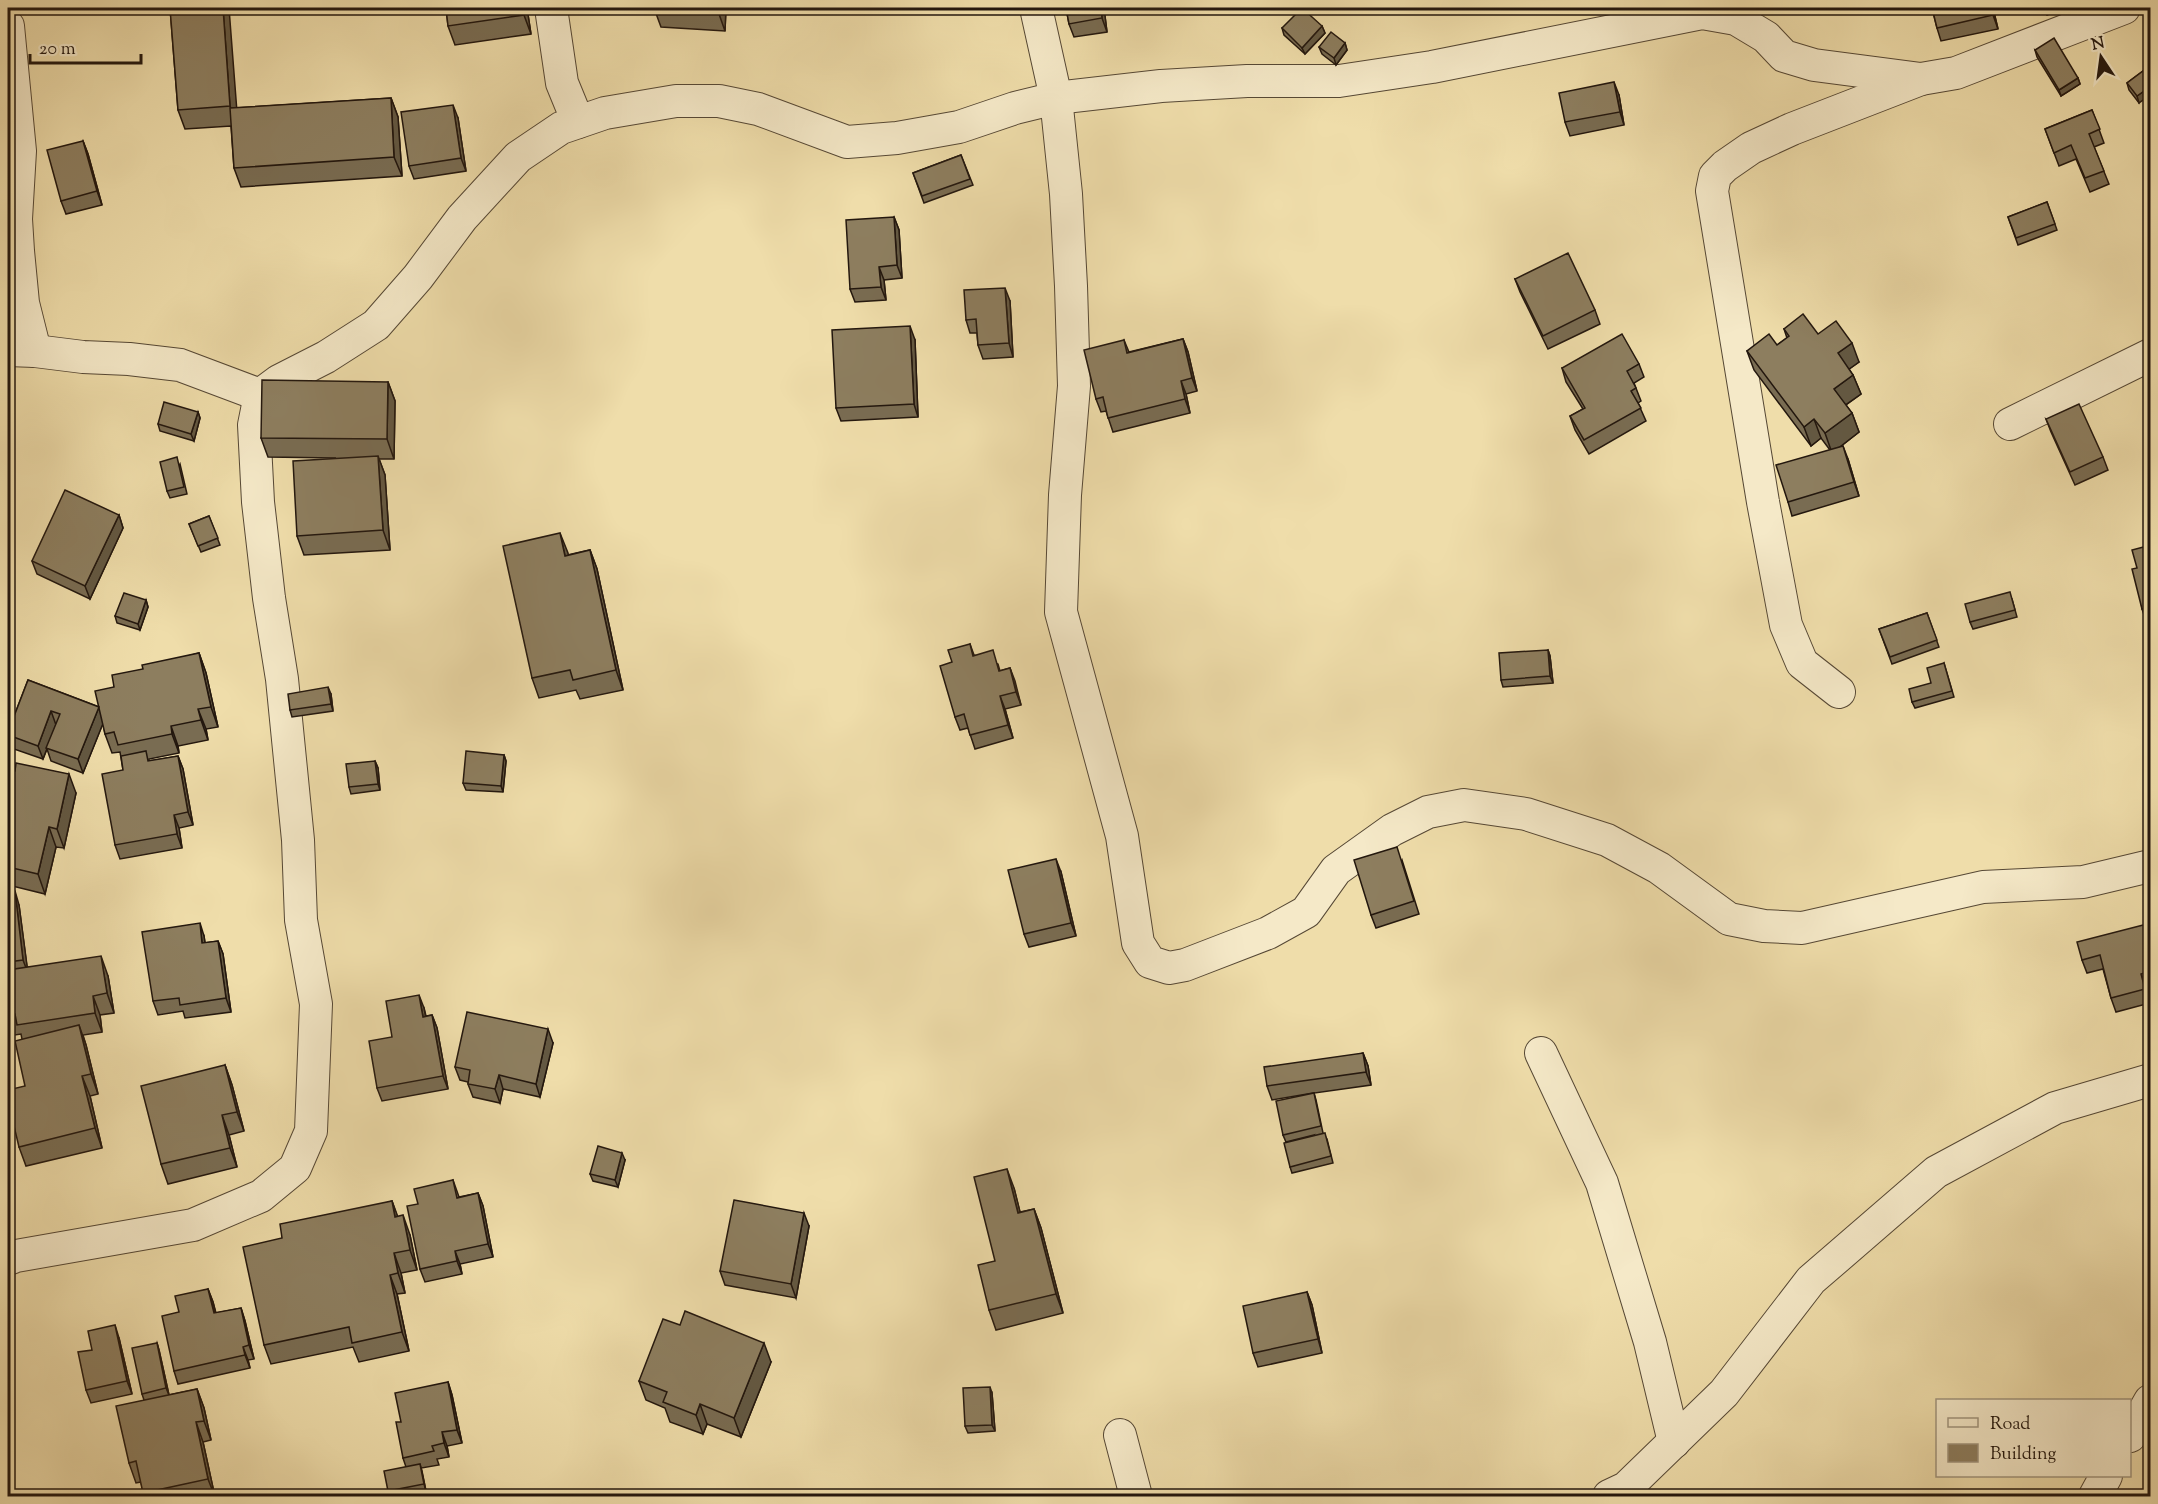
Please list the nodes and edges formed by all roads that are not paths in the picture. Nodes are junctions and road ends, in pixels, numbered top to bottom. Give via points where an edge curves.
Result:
1 (551, 8) edge
2 (1036, 8) edge
3 (2124, 8) edge
4 (8, 26) edge
5 (1921, 79) junction
6 (1056, 98) junction
7 (578, 122) junction
8 (21, 350) edge
9 (2151, 355) edge
10 (260, 395) junction
11 (2010, 424) dead end
12 (1839, 692) dead end
13 (2151, 866) edge
14 (1541, 1053) dead end
15 (2151, 1080) edge
16 (8, 1259) edge
17 (2151, 1401) edge
18 (2131, 1434) edge
19 (1120, 1435) dead end
20 (1674, 1442) junction
21 (2105, 1477) edge
22 (1136, 1497) edge
23 (1609, 1497) edge
24 (2094, 1497) edge

1 - 7 street via 562,83
2 - 6 street
3 - 5 street via 1956,73
4 - 8 street via 21,151 16,219 23,303
5 - 6 street via 1814,65 1784,56 1766,37 1736,19 1702,13 1432,68 1339,81 1247,81
5 - 12 street via 1751,148 1715,176 1712,191 1786,625 1802,663
6 - 7 street via 959,127 847,142 758,109 719,101 676,101 605,112
6 - 13 street via 1066,194 1074,386 1061,612 1122,836 1138,943 1150,962 1169,968 1185,965 1268,933 1305,912 1336,870 1392,830 1428,812 1464,805 1526,814 1607,840 1659,868 1729,919 1764,926 1802,928 1983,886 2083,882
7 - 10 street via 561,128 518,157 462,218 376,325
8 - 10 street via 180,365
9 - 11 street
10 - 16 street via 254,426 258,502 282,679 298,840 301,920 316,1004 311,1131 295,1168 261,1196 193,1224
14 - 20 street via 1602,1183 1650,1342
15 - 20 street via 2055,1108 1936,1172 1811,1280 1724,1393
17 - 18 street
19 - 22 street
20 - 23 street via 1626,1488
21 - 24 street

